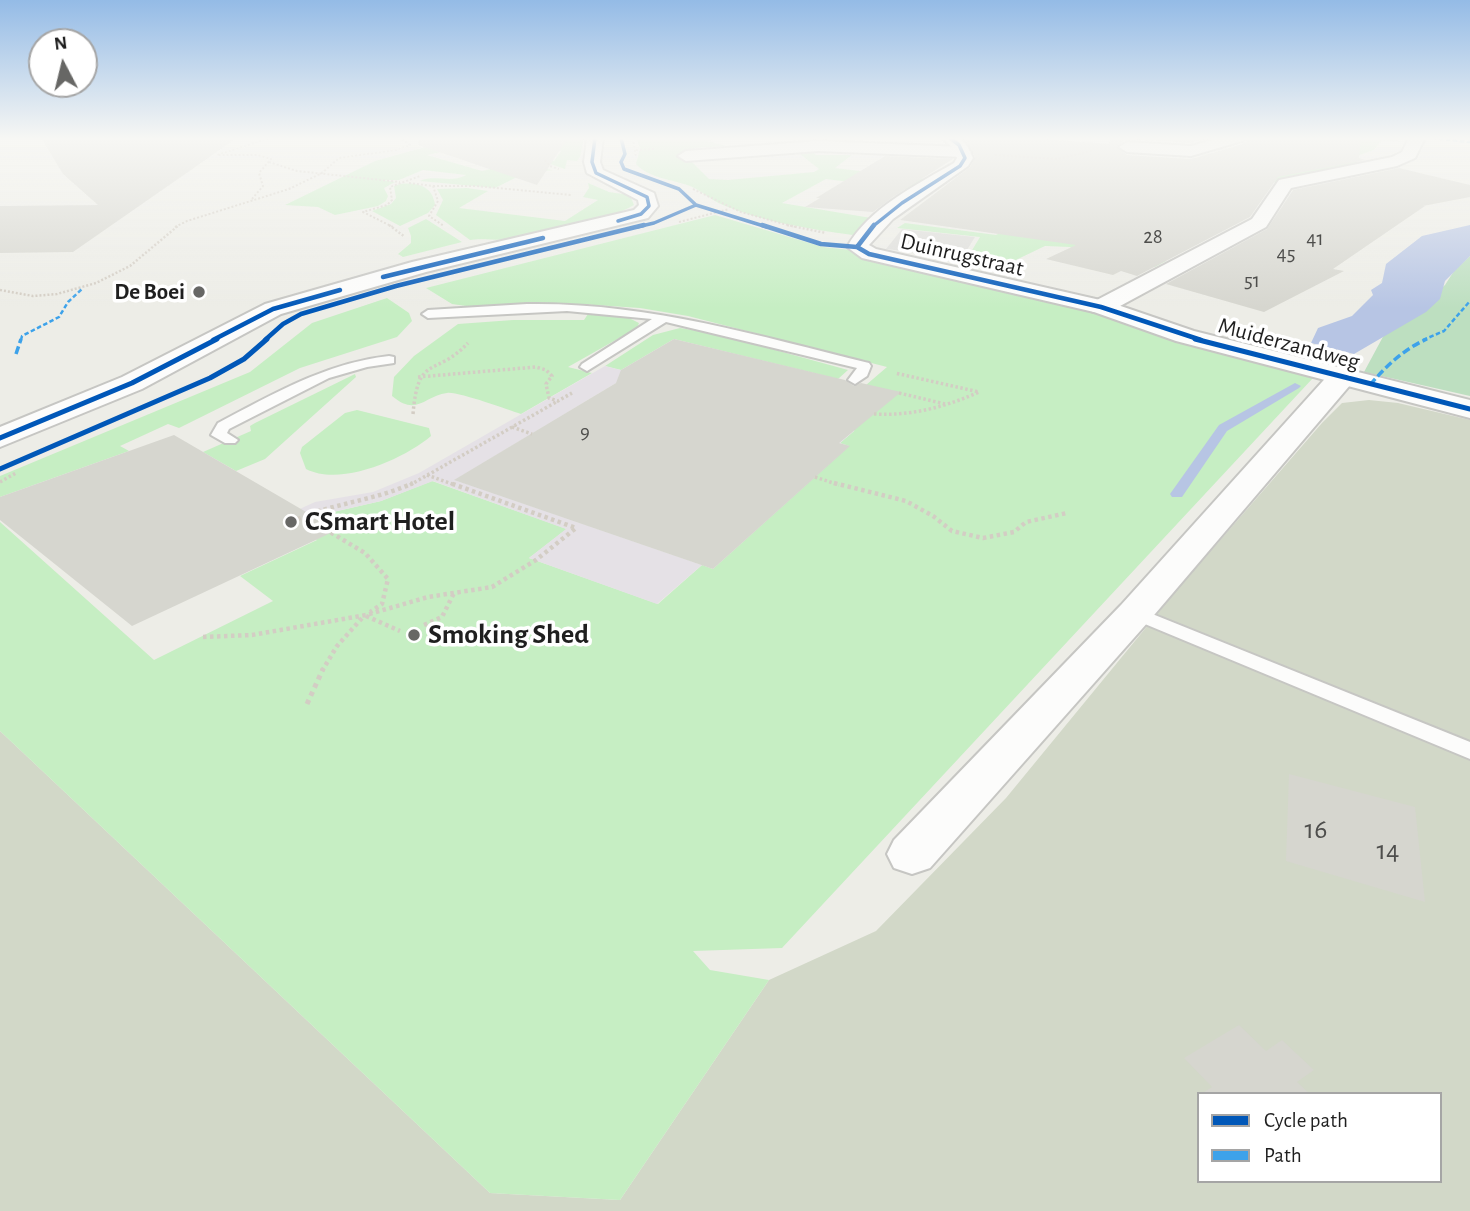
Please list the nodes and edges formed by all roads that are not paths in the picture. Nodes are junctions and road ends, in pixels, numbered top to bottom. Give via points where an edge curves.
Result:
1 (642, 195) edge
2 (916, 195) edge
3 (1275, 195) edge
4 (1101, 307) junction
5 (428, 314) dead end
6 (663, 318) junction
7 (389, 360) dead end
8 (593, 368) road end
9 (1341, 378) junction
10 (855, 380) dead end
11 (1470, 409) edge
12 (0, 438) edge
13 (230, 440) dead end
14 (1135, 613) junction
15 (1470, 751) edge
16 (912, 854) dead end

1 - 12 street via 649,206 641,214 421,267 273,309 132,383
2 - 4 street, Duinrugstraat via 859,242 869,254
3 - 4 street via 1259,223
4 - 9 street, Muiderzandweg via 1185,336
5 - 6 lane via 538,307
6 - 8 lane
6 - 10 lane via 864,366
7 - 13 lane via 334,370 223,426 219,435
9 - 11 street, Muiderzandweg
9 - 14 street, Muiderzandweg
14 - 15 lane
14 - 16 street, Muiderzandweg

